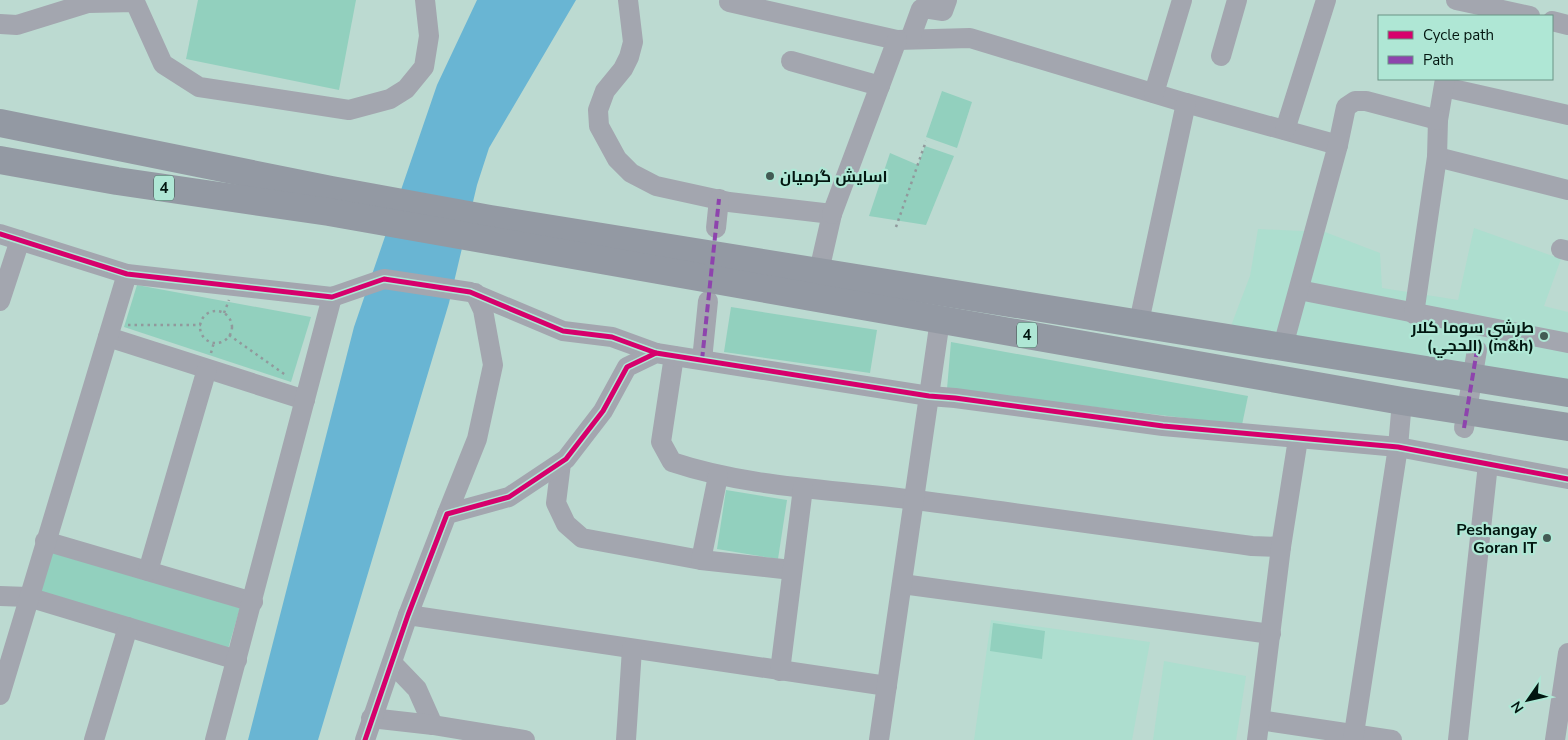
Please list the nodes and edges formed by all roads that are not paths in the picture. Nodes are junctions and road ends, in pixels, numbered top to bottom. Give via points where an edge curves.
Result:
1 (425, 0) edge
2 (628, 0) edge
3 (1182, 0) edge
4 (1237, 0) edge
5 (1326, 0) edge
6 (1455, 0) edge
7 (723, 1) edge
8 (945, 6) edge
9 (1452, 15) edge
10 (1525, 15) edge
11 (1553, 21) edge
12 (0, 24) edge
13 (1568, 24) edge
14 (970, 38) junction
15 (904, 40) junction
16 (1221, 56) dead end
17 (791, 61) dead end
18 (1445, 83) edge
19 (880, 86) junction
20 (1154, 93) junction
21 (1186, 103) junction
22 (1568, 115) edge
23 (1438, 120) junction
24 (0, 123) edge
25 (1284, 130) junction
26 (1338, 145) junction
27 (128, 149) junction
28 (1437, 157) junction
29 (0, 160) edge
30 (117, 181) junction
31 (1568, 190) edge
32 (719, 200) junction
33 (330, 201) junction
34 (832, 214) junction
35 (716, 228) dead end
36 (0, 234) edge
37 (20, 240) junction
38 (633, 254) junction
39 (819, 271) junction
40 (127, 274) junction
41 (1299, 290) junction
42 (475, 293) junction
43 (332, 297) junction
44 (0, 301) edge
45 (708, 301) dead end
46 (1414, 314) junction
47 (940, 320) junction
48 (1139, 322) junction
49 (109, 331) junction
50 (1568, 343) edge
51 (1283, 346) junction
52 (1478, 350) dead end
53 (665, 354) junction
54 (702, 360) junction
55 (207, 369) junction
56 (1568, 393) edge
57 (307, 395) junction
58 (929, 396) junction
59 (1402, 401) junction
60 (1568, 427) edge
61 (1464, 428) dead end
62 (1298, 439) junction
63 (1398, 447) junction
64 (560, 463) junction
65 (1488, 464) junction
66 (718, 476) junction
67 (1568, 479) edge
68 (803, 488) junction
69 (914, 500) junction
70 (447, 514) junction
71 (45, 541) junction
72 (1280, 547) junction
73 (701, 560) junction
74 (792, 570) junction
75 (148, 571) junction
76 (902, 584) junction
77 (0, 596) edge
78 (28, 597) junction
79 (253, 602) junction
80 (408, 615) junction
81 (128, 627) junction
82 (1272, 634) junction
83 (632, 649) junction
84 (1568, 653) edge
85 (237, 660) junction
86 (392, 663) junction
87 (780, 671) junction
88 (887, 686) junction
89 (0, 695) edge
90 (371, 718) junction
91 (1260, 720) junction
92 (433, 724) junction
93 (1354, 737) edge
94 (94, 740) edge
95 (215, 740) edge
96 (365, 740) edge
97 (525, 740) edge
98 (626, 740) edge
99 (879, 740) edge
100 (1257, 740) edge
101 (1392, 740) edge
102 (1458, 740) edge
103 (1555, 740) edge

1 - 12 street via 430,36 424,68 406,89 390,99 349,110 199,87 163,64 134,2 88,3 17,25
2 - 32 street via 633,42 623,69 605,91 598,110 599,126 617,159 632,173 656,186
3 - 20 street
4 - 16 street
5 - 25 street
6 - 9 street
6 - 10 street
7 - 15 street
8 - 14 street
8 - 15 street via 921,10
11 - 13 street
14 - 15 street
14 - 20 street
15 - 19 street
17 - 19 street
18 - 22 street
18 - 23 street
19 - 34 street
20 - 21 street
21 - 25 street
21 - 48 street
23 - 26 street via 1355,101 1346,107
23 - 28 street
24 - 27 highway, 4
25 - 26 street
26 - 41 street
27 - 30 highway
27 - 33 highway, 4
28 - 31 street
28 - 46 street
29 - 30 highway, 4
30 - 33 highway, 4
32 - 34 street
32 - 35 street
33 - 38 highway, 4
34 - 39 street
36 - 37 street
37 - 40 street
37 - 44 street
38 - 39 highway, 4
38 - 47 highway, 4
39 - 48 highway, 4
40 - 43 street
40 - 49 street
41 - 46 street
41 - 51 street
42 - 43 street via 384,279
42 - 53 street via 563,331 612,337
42 - 70 street via 483,310 493,365 477,439
43 - 57 street
45 - 54 street
46 - 50 street
47 - 58 street
47 - 59 highway, 4
48 - 51 highway, 4
49 - 55 street
49 - 71 street
51 - 56 highway, 4
52 - 61 street
53 - 54 street
53 - 64 street via 627,367 603,411
53 - 66 street via 661,442 672,462
54 - 58 street
55 - 57 street
55 - 75 street
57 - 79 street
58 - 62 street via 1163,426
58 - 69 street
59 - 60 highway, 4
59 - 63 street
62 - 63 street
62 - 72 street
63 - 65 street
63 - 93 street
64 - 70 street via 509,497
64 - 73 street via 556,503 566,524 582,538
65 - 67 street
65 - 102 street
66 - 68 street
66 - 73 street
68 - 69 street
68 - 74 street
69 - 72 street via 1252,546
69 - 76 street
70 - 80 street
71 - 75 street
71 - 78 street
72 - 82 street
73 - 74 street
74 - 87 street
75 - 79 street
76 - 82 street
76 - 88 street
77 - 78 street
78 - 81 street
78 - 89 street
79 - 85 street
80 - 83 street
80 - 86 street
81 - 85 street
81 - 94 street
82 - 91 street
83 - 87 street
83 - 98 street
84 - 103 street
85 - 95 street
86 - 90 street
86 - 92 street via 417,689
87 - 88 street
88 - 99 street
90 - 92 street
90 - 96 street
91 - 93 street
91 - 100 street
92 - 97 street
93 - 101 street

